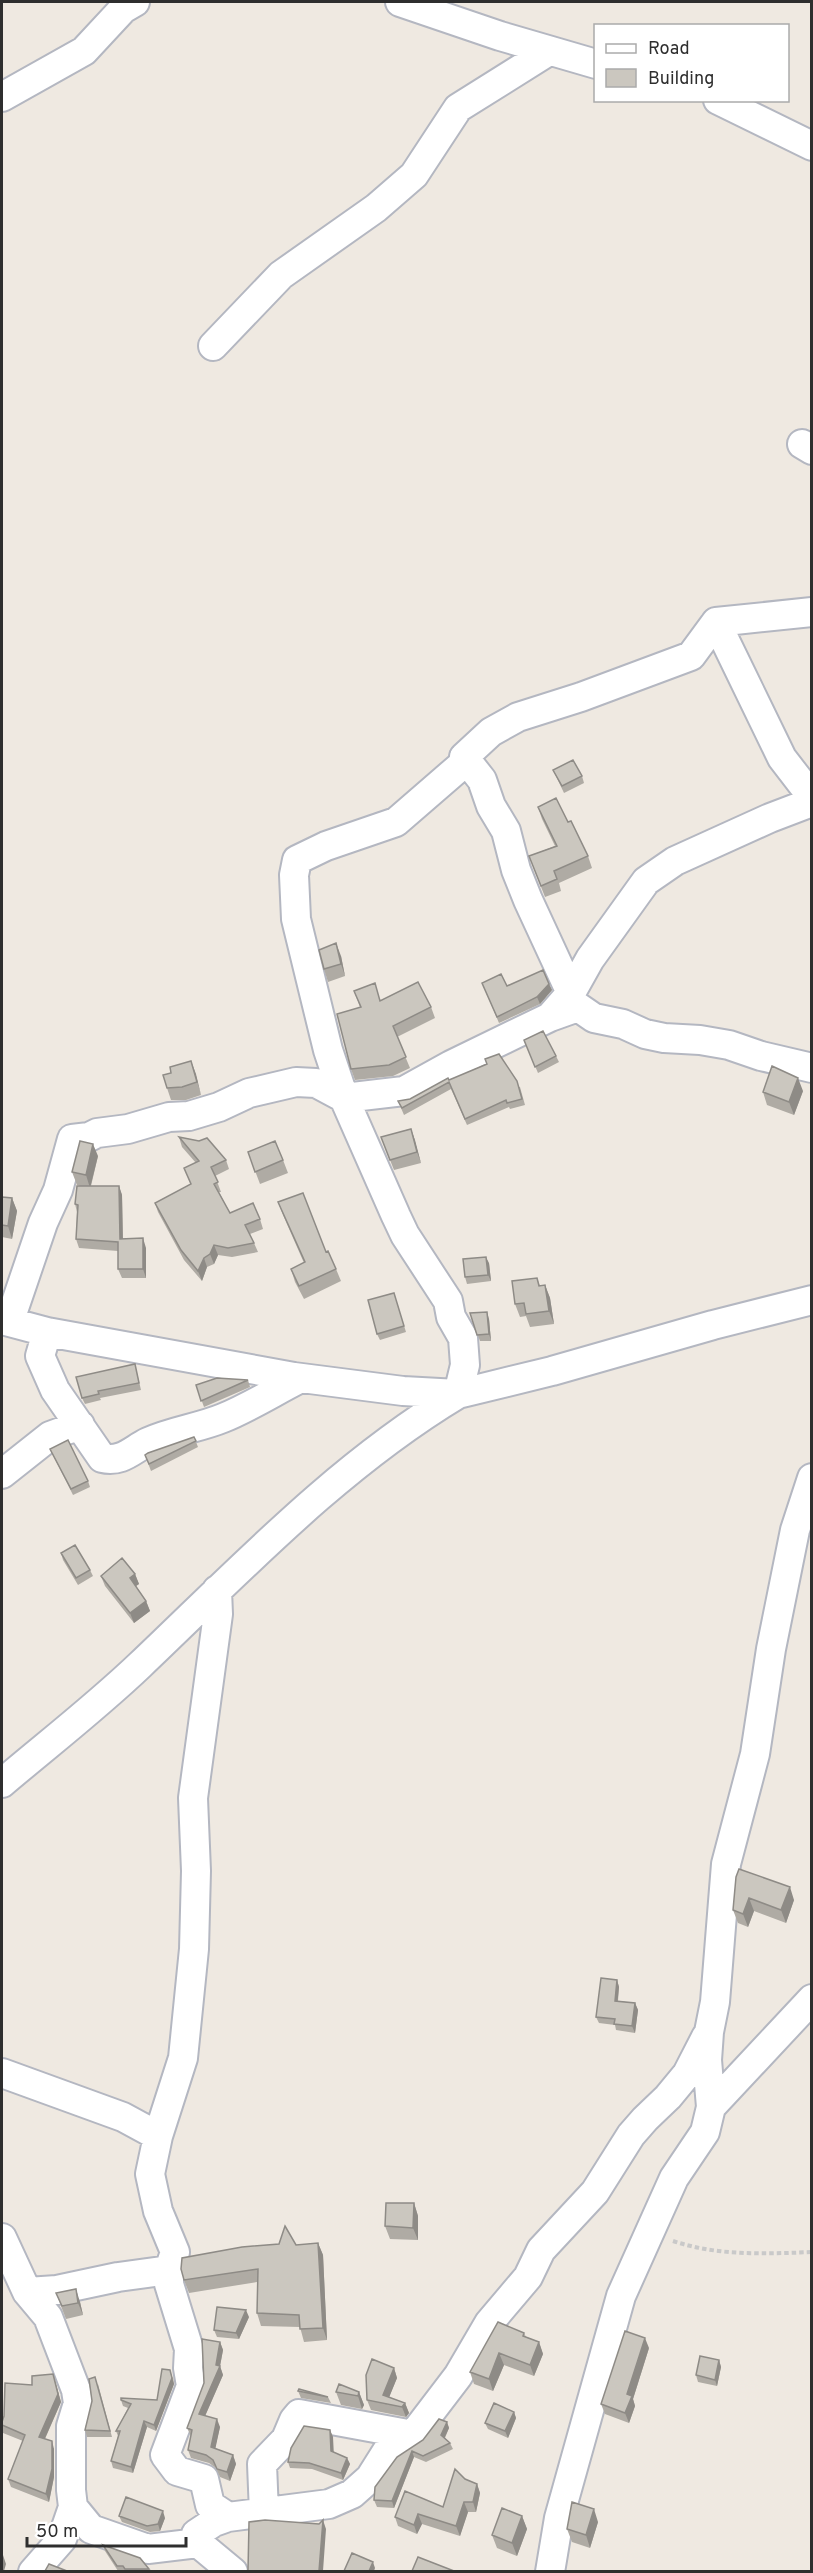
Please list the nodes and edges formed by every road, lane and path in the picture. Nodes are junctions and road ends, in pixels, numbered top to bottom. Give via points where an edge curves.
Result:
1 (135, 2) edge
2 (400, 2) edge
3 (549, 51) junction
4 (594, 63) edge
5 (2, 97) edge
6 (722, 102) edge
7 (812, 146) edge
8 (213, 346) dead end
9 (812, 612) edge
10 (716, 622) junction
11 (464, 757) junction
12 (812, 797) edge
13 (812, 802) edge
14 (571, 993) junction
15 (550, 1017) junction
16 (812, 1068) edge
17 (344, 1098) junction
18 (812, 1300) edge
19 (6, 1320) edge
20 (47, 1332) junction
21 (301, 1378) junction
22 (458, 1394) junction
23 (80, 1425) junction
24 (2, 1474) edge
25 (812, 1478) edge
26 (218, 1590) junction
27 (2, 1783) edge
28 (812, 1999) edge
29 (709, 2032) junction
30 (2, 2073) edge
31 (711, 2107) junction
32 (158, 2136) junction
33 (649, 2233) junction
34 (2, 2238) edge
35 (812, 2252) edge
36 (169, 2270) junction
37 (27, 2292) junction
38 (413, 2435) junction
39 (74, 2507) junction
40 (264, 2513) junction
41 (228, 2517) junction
42 (198, 2543) junction
43 (33, 2571) edge
44 (233, 2571) edge
45 (550, 2571) edge

1 - 5 street via 123,9 84,51
2 - 3 street
3 - 4 street
3 - 8 street via 458,108 414,175 376,208 281,275
6 - 7 street
9 - 10 street
10 - 11 street via 691,656 518,717 491,732
10 - 12 street via 782,758
11 - 14 street via 482,780 506,831 528,900
11 - 17 street via 463,765 396,822 297,860 296,919 327,1050
13 - 14 street via 675,861 646,881 590,959
14 - 15 street
15 - 16 street via 578,1007 594,1018 645,1034 729,1045
15 - 17 street via 404,1091
17 - 19 street via 316,1083 296,1082 249,1093 189,1116 72,1139 58,1190
17 - 22 street via 405,1235 447,1301 463,1338 465,1365
18 - 22 street
19 - 20 street
20 - 21 street
20 - 23 street via 40,1356 55,1390
21 - 22 street
21 - 23 street via 225,1418 146,1442 129,1455 102,1458
22 - 26 street via 376,1448
23 - 24 street via 50,1436
25 - 29 street via 795,1530 755,1754 726,1864
26 - 27 street via 138,1667
26 - 32 street via 193,1798 194,1949 183,2058
28 - 31 street
29 - 31 street
29 - 38 street via 687,2074 631,2135 595,2192 542,2250 528,2277 489,2323 458,2376
30 - 32 street via 123,2117
31 - 33 street via 705,2132 674,2178
32 - 36 street via 150,2174 158,2211 175,2252
33 - 35 path via 699,2250
33 - 45 street via 621,2296 561,2508
34 - 37 street
36 - 37 street
36 - 41 street via 169,2284 189,2349 192,2386 165,2455 183,2475 204,2479 210,2505
37 - 39 street via 48,2317 76,2390 78,2403 71,2426
38 - 40 street via 387,2451 370,2478 352,2494 329,2504
38 - 40 street via 299,2414 286,2439 262,2464
39 - 42 street via 91,2529 148,2549
39 - 43 street via 62,2539
40 - 41 street
41 - 42 street via 196,2534
42 - 44 street

